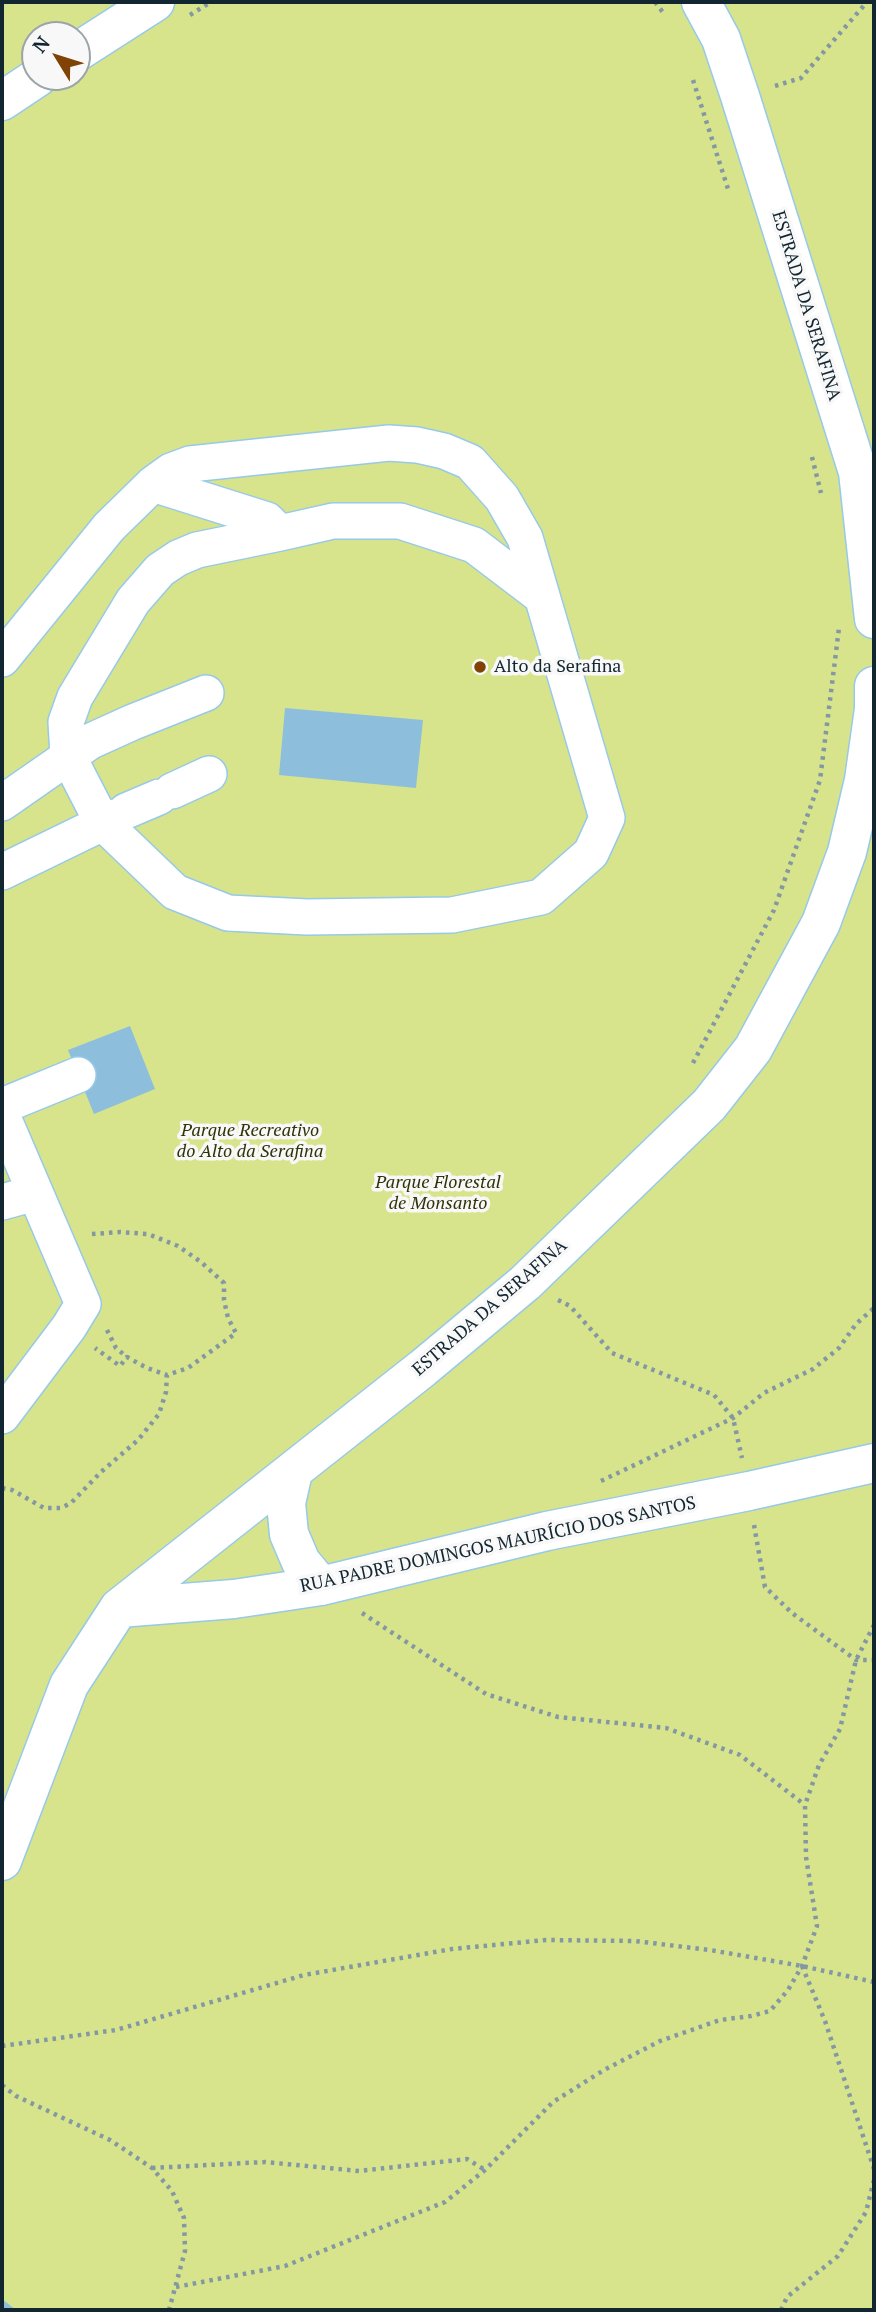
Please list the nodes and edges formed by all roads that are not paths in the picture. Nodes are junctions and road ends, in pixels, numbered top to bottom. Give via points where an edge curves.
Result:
1 (155, 2) edge
2 (685, 11) edge
3 (91, 43) edge
4 (21, 88) edge
5 (2, 101) edge
6 (153, 484) junction
7 (280, 533) junction
8 (541, 596) junction
9 (856, 623) edge
10 (2, 659) edge
11 (874, 686) edge
12 (206, 693) dead end
13 (68, 756) junction
14 (219, 769) dead end
15 (2, 803) edge
16 (114, 817) junction
17 (2, 872) edge
18 (78, 1075) dead end
19 (2, 1105) edge
20 (2, 1115) edge
21 (2, 1202) edge
22 (41, 1207) junction
23 (2, 1416) edge
24 (874, 1463) edge
25 (293, 1472) junction
26 (321, 1586) junction
27 (119, 1608) junction
28 (2, 1861) edge

1 - 3 street
2 - 9 street, ESTRADA DA SERAFINA via 721,39 858,472
4 - 5 street
6 - 7 street via 267,520
6 - 8 street via 190,464 388,443 444,451 470,462 502,498 525,538
6 - 10 street via 109,527
7 - 8 street via 333,521 400,521 474,545
7 - 13 street via 197,550 160,570 133,601 75,697 66,722
8 - 16 street via 607,818 592,853 541,897 452,915 228,913 175,892
11 - 25 street, ESTRADA DA SERAFINA via 864,780 847,852 821,923 752,1049 709,1105 525,1283
12 - 13 street via 133,722
13 - 15 street
13 - 16 street
14 - 16 street
16 - 17 street
18 - 19 street
20 - 22 street
21 - 22 street
22 - 23 street via 83,1304
24 - 26 street, RUA PADRE DOMINGOS MAURÍCIO DOS SANTOS via 547,1531
25 - 26 street via 286,1503 289,1534 301,1562
25 - 27 street, ESTRADA DA SERAFINA
26 - 27 street, RUA PADRE DOMINGOS MAURÍCIO DOS SANTOS via 234,1600
27 - 28 street, ESTRADA DA SERAFINA via 69,1685

